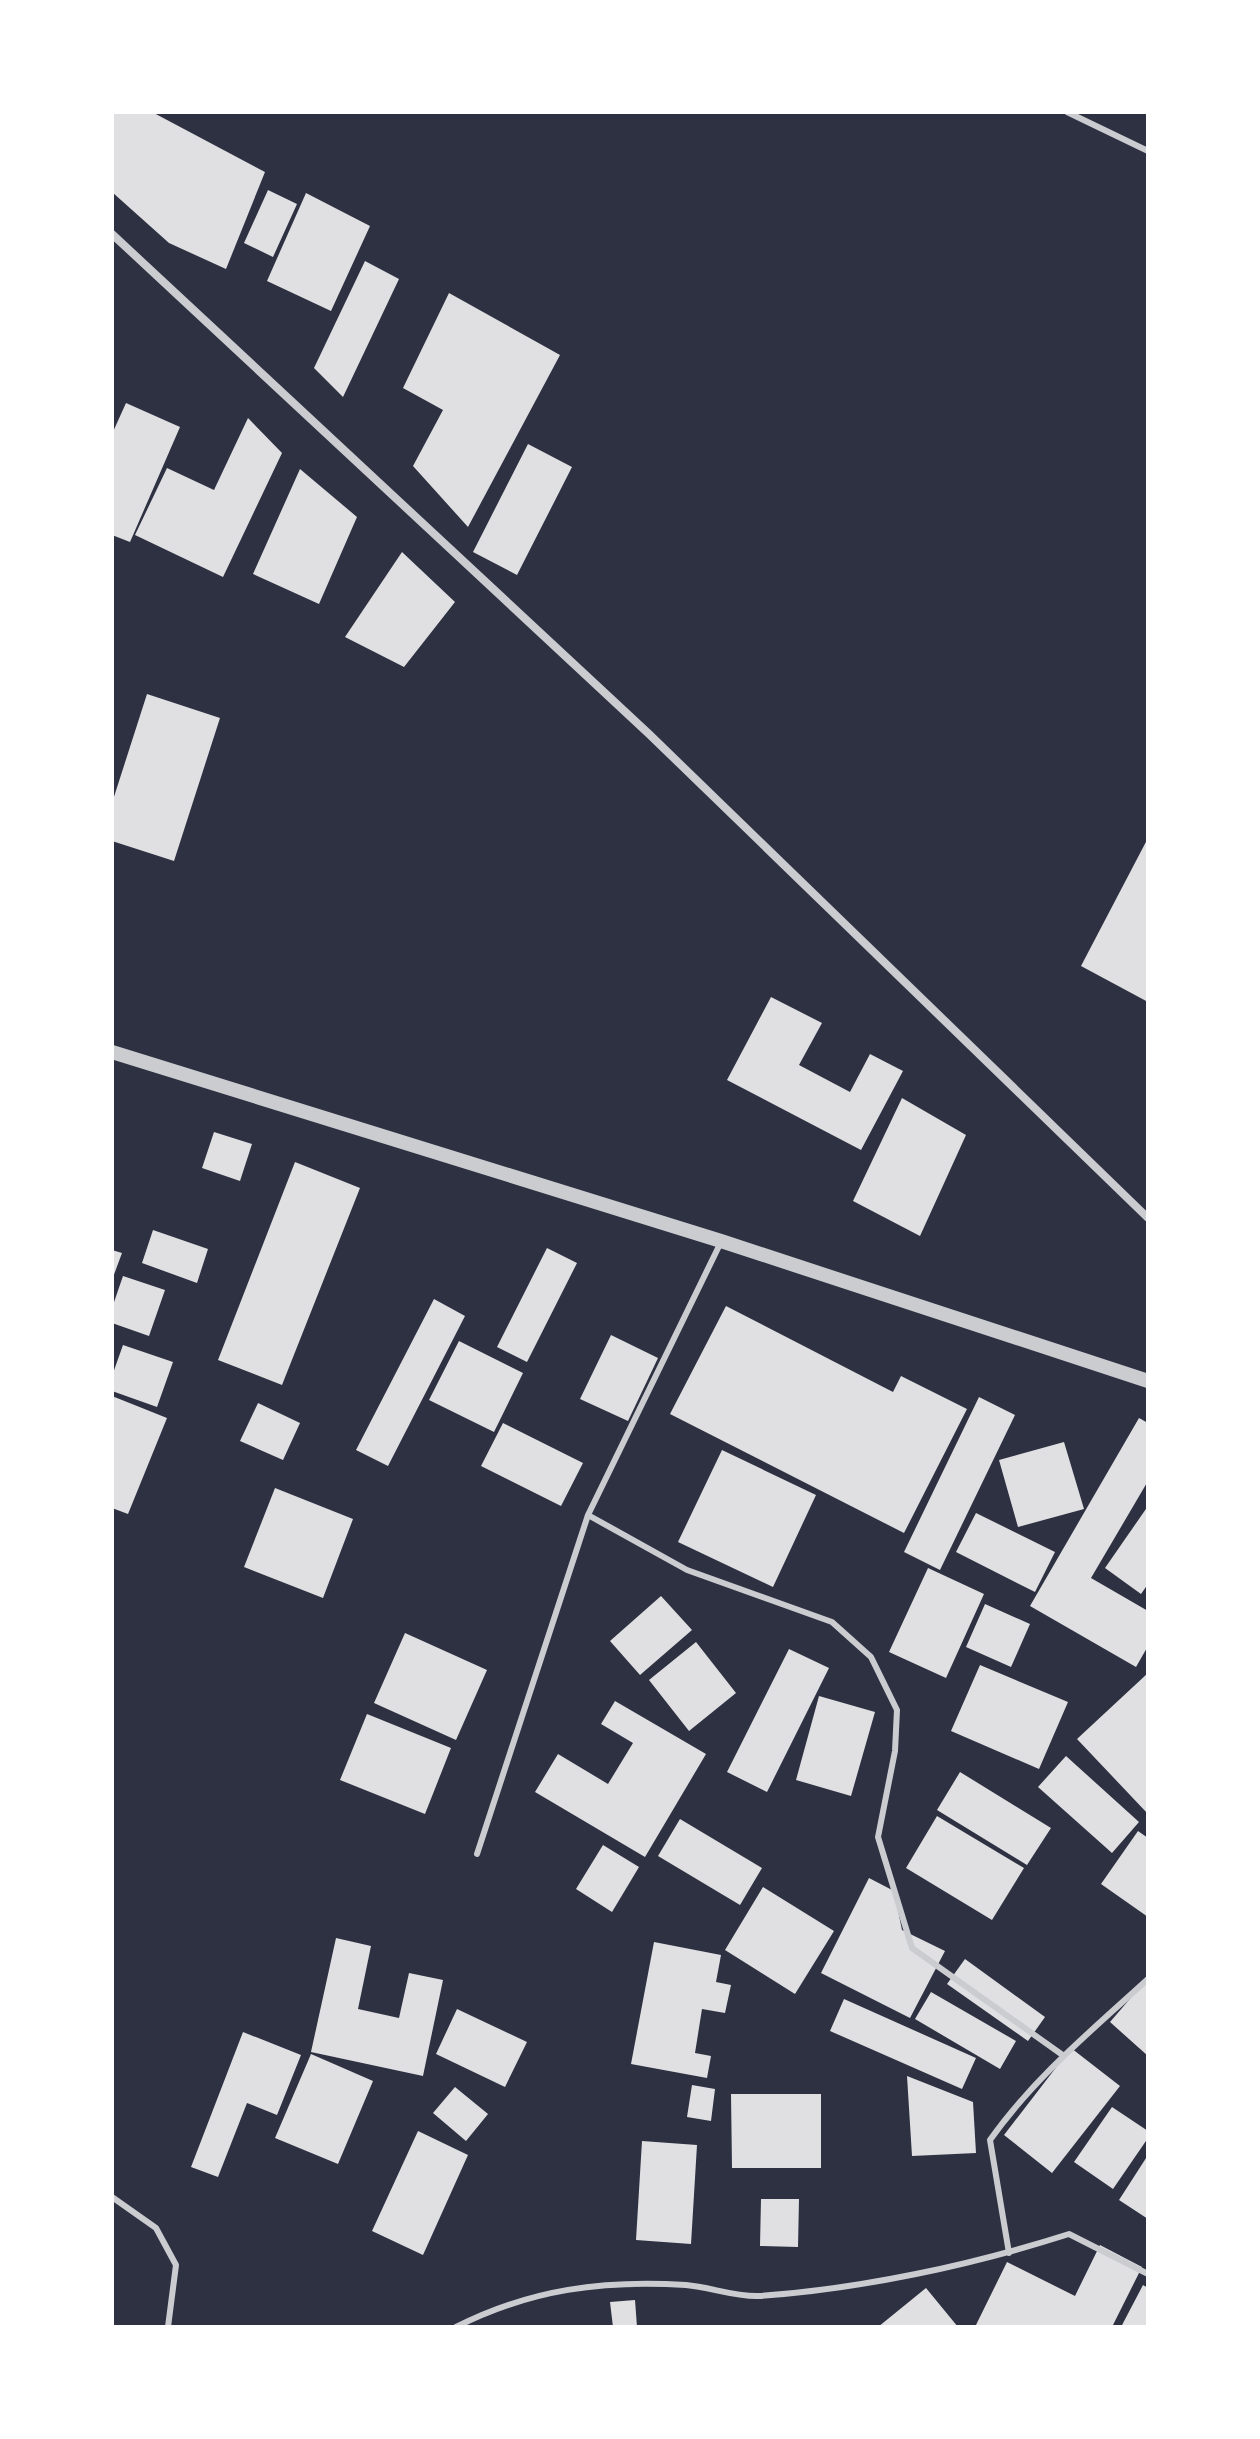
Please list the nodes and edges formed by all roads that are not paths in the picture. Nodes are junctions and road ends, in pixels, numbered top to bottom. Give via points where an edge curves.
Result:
1 (1067, 112) edge
2 (1148, 151) edge
3 (112, 234) edge
4 (112, 1052) edge
5 (1148, 1218) edge
6 (721, 1241) junction
7 (1148, 1381) edge
8 (588, 1515) junction
9 (477, 1854) dead end
10 (1148, 1979) edge
11 (1064, 2056) junction
12 (112, 2197) edge
13 (1009, 2253) junction
14 (1148, 2274) edge
15 (168, 2327) edge
16 (456, 2327) edge

1 - 2 lane
3 - 5 street via 649,734
4 - 6 street
6 - 7 street
6 - 8 lane
8 - 9 lane
8 - 11 lane via 687,1570 832,1622 871,1657 897,1710 895,1751 878,1837 912,1948
10 - 11 lane
11 - 13 lane via 990,2140
12 - 15 lane via 156,2228 176,2265
13 - 14 lane via 1069,2234
13 - 16 lane via 820,2290 754,2296 687,2285 570,2287 495,2307

